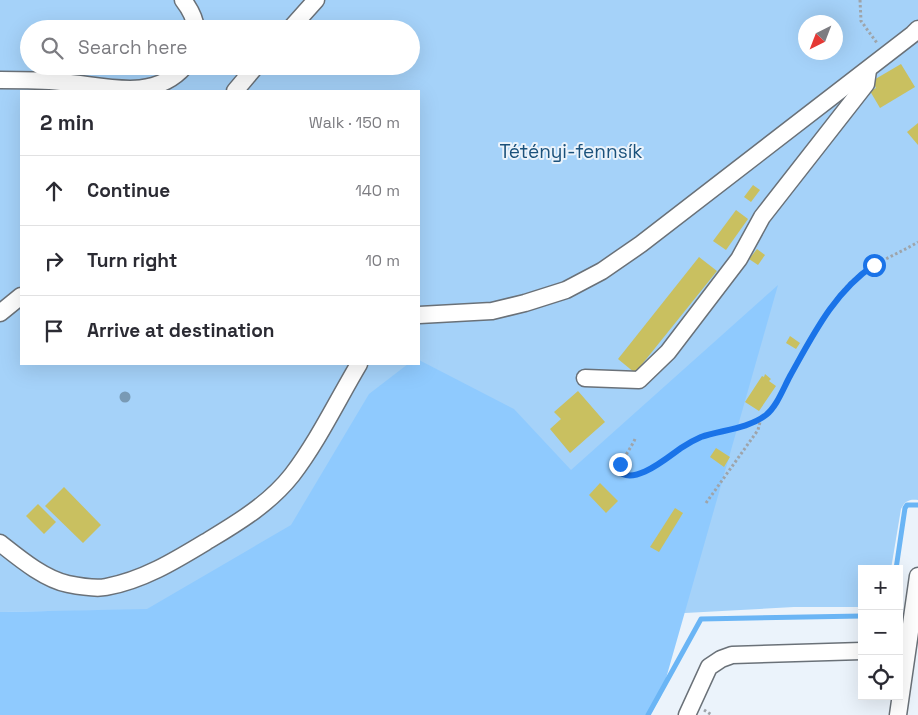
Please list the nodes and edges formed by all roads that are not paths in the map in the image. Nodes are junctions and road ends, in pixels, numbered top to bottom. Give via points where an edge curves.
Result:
1 (183, 0) edge
2 (316, 0) edge
3 (193, 20) edge
4 (298, 20) edge
5 (918, 29) edge
6 (868, 70) junction
7 (176, 75) edge
8 (248, 75) edge
9 (0, 80) edge
10 (235, 90) edge
11 (20, 297) edge
12 (0, 314) edge
13 (420, 315) edge
14 (358, 365) edge
15 (585, 378) dead end
16 (0, 543) edge
17 (918, 576) edge
18 (858, 651) edge
19 (908, 652) edge
20 (688, 715) edge
21 (898, 715) edge

1 - 3 lane via 190,8
2 - 4 lane
5 - 6 lane
6 - 13 lane via 642,244 602,271 566,290 492,311
6 - 15 lane via 866,84 762,217 739,259 668,352 639,380
7 - 9 lane via 147,88 122,89 62,82
8 - 10 lane
11 - 12 lane
14 - 16 lane via 310,450 268,501 169,565 134,580 103,588 66,584 31,567
17 - 19 lane
18 - 20 lane via 732,655 721,659 710,668
19 - 21 lane

